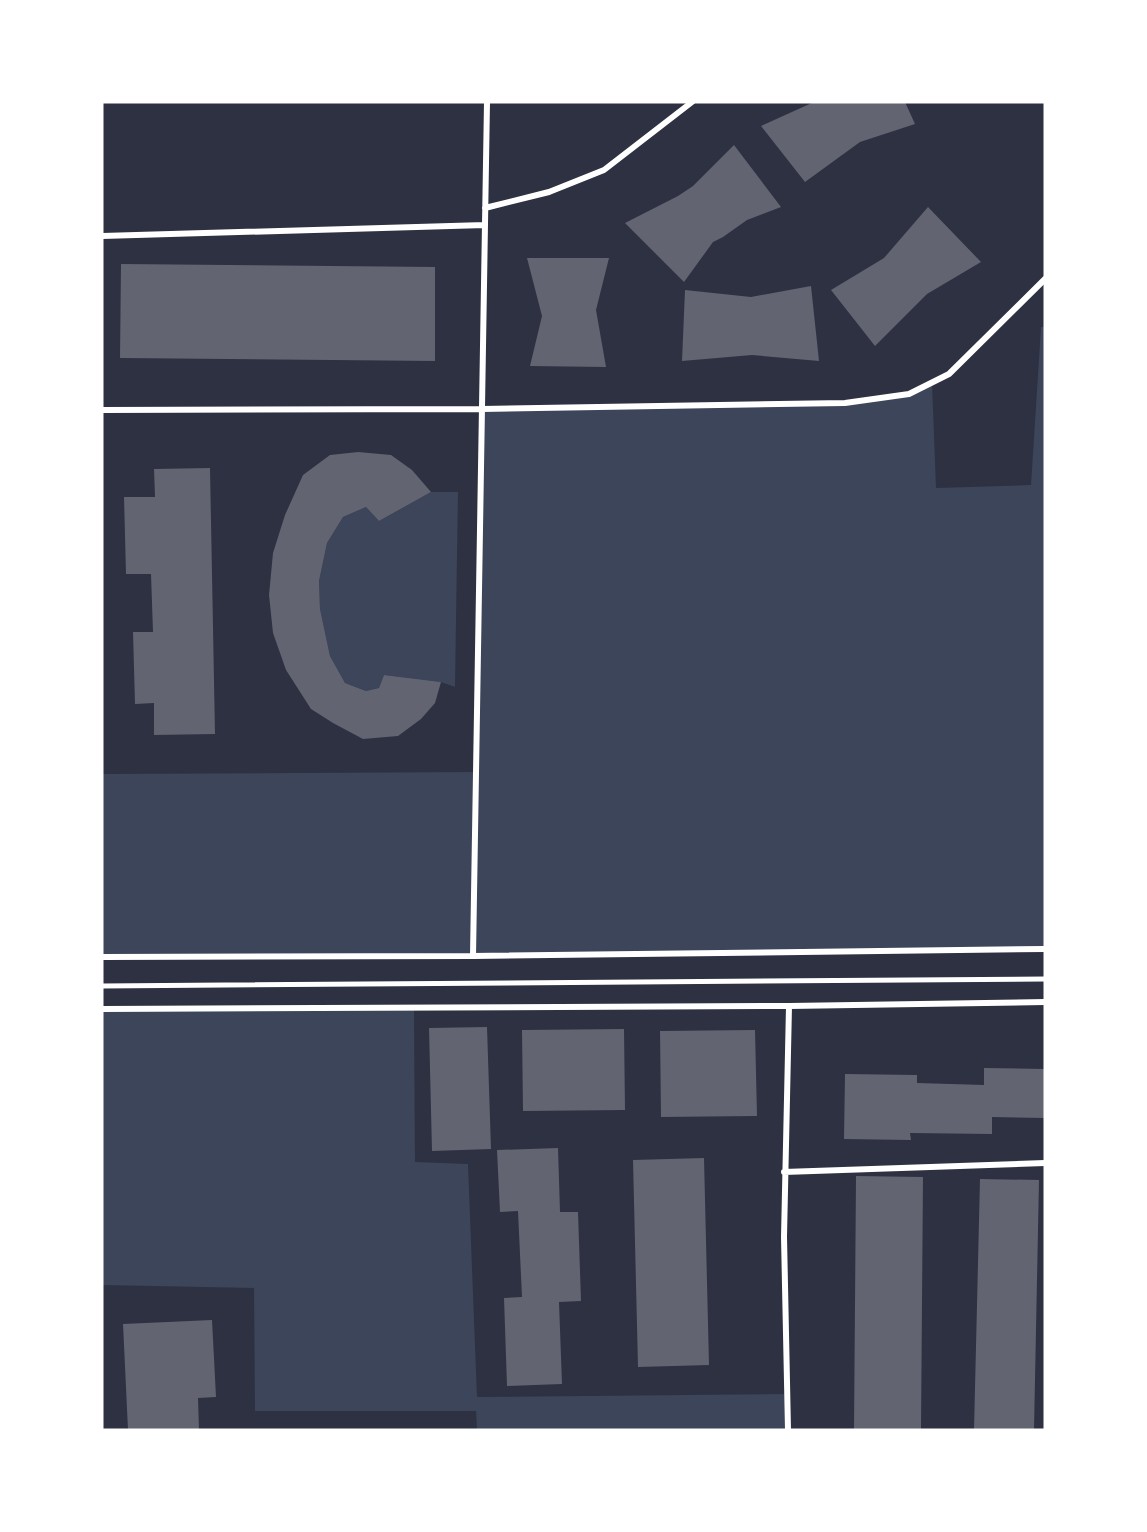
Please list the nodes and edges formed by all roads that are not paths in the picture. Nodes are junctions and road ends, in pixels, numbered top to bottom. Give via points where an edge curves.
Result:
1 (488, 102) edge
2 (692, 102) edge
3 (485, 208) junction
4 (485, 225) junction
5 (102, 236) edge
6 (1045, 279) edge
7 (102, 410) edge
8 (482, 410) junction
9 (1045, 949) edge
10 (473, 956) junction
11 (102, 957) edge
12 (1045, 979) edge
13 (102, 986) edge
14 (1045, 1002) edge
15 (789, 1006) junction
16 (102, 1009) edge
17 (1045, 1163) edge
18 (784, 1173) junction
19 (789, 1430) edge

1 - 3 street
2 - 3 street via 604,170 549,192
3 - 4 street
4 - 5 street
4 - 8 street
6 - 8 street via 949,374 909,394 845,403
7 - 8 street
8 - 10 street
9 - 10 street
10 - 11 street
12 - 13 street
14 - 15 street
15 - 16 street
15 - 18 street
17 - 18 street
18 - 19 street

